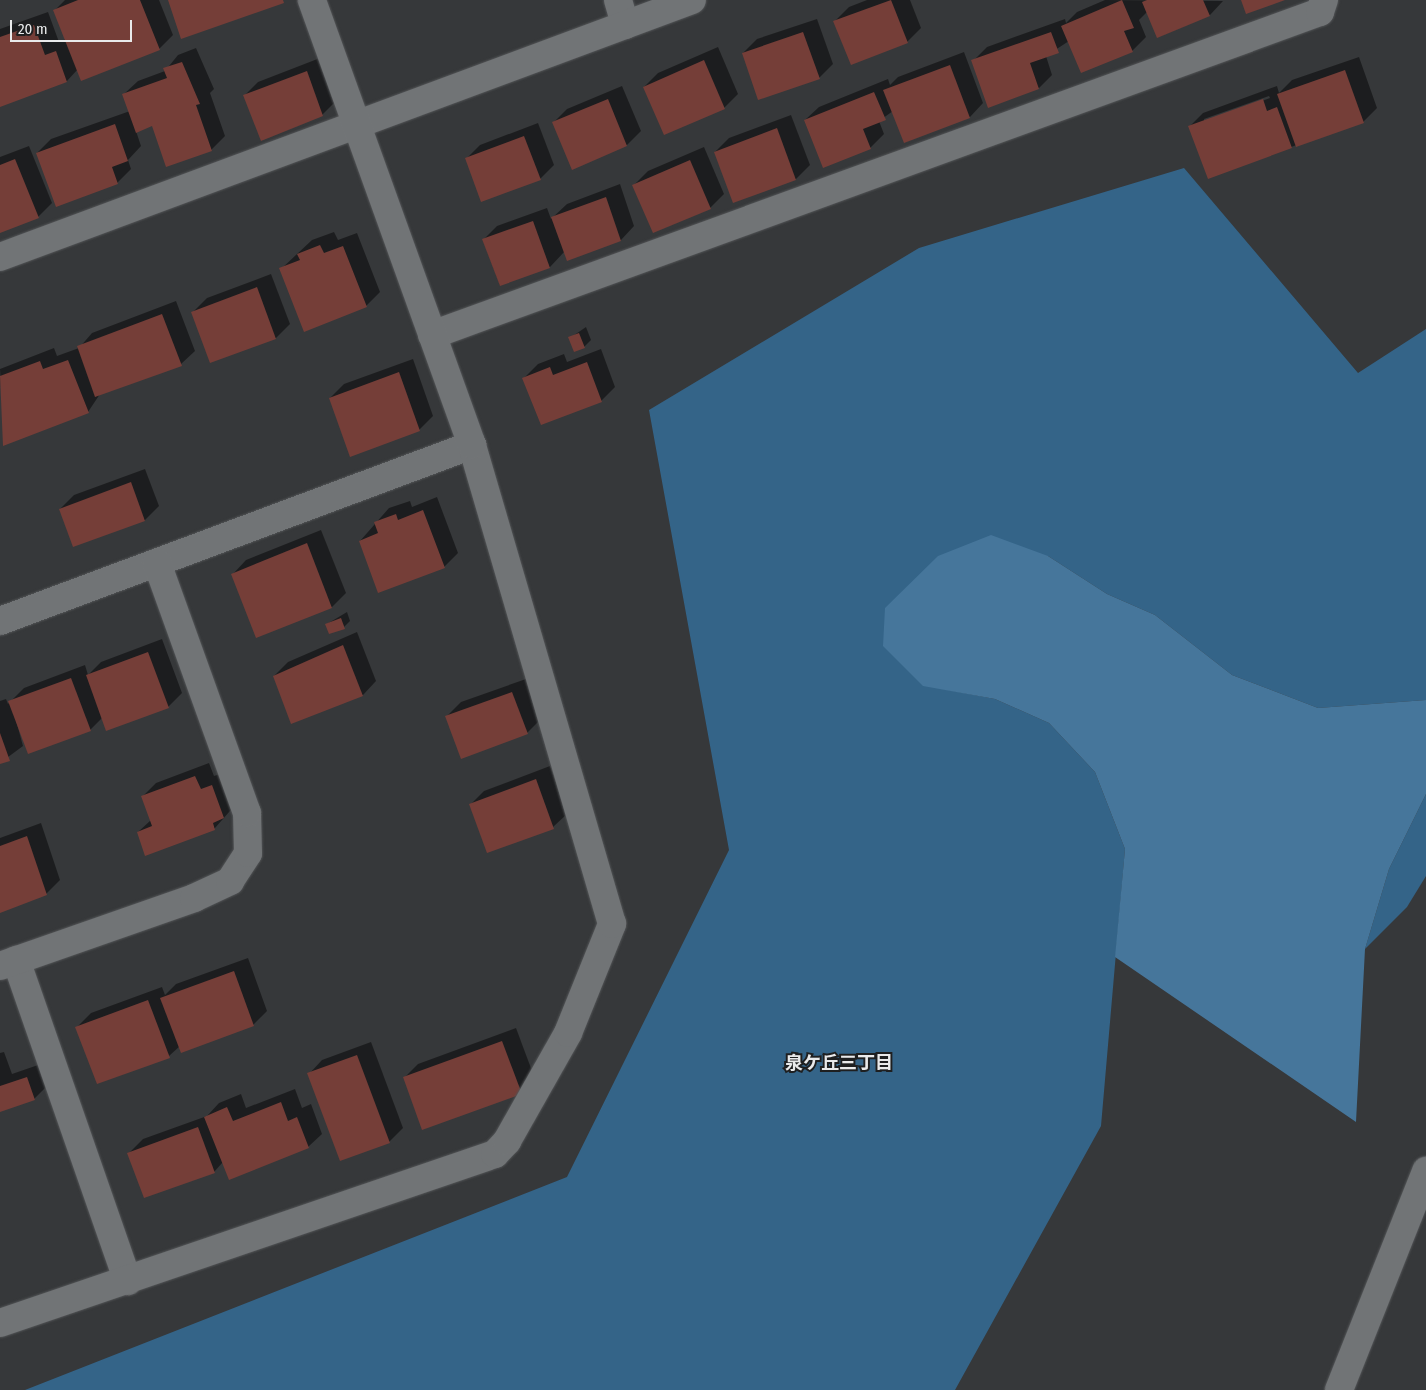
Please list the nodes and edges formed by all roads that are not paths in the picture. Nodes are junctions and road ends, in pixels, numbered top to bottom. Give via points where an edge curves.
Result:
1 (312, 0) edge
2 (692, 0) edge
3 (1324, 0) edge
4 (621, 12) edge
5 (357, 124) junction
6 (0, 257) edge
7 (432, 336) junction
8 (472, 445) junction
9 (157, 563) junction
10 (0, 621) edge
11 (8, 963) edge
12 (1426, 1170) edge
13 (128, 1281) junction
14 (0, 1323) edge
15 (1339, 1390) edge

1 - 5 street
2 - 4 street
3 - 7 street via 1320,12
4 - 5 street
5 - 6 street
5 - 7 street
7 - 8 street
8 - 9 street
8 - 13 street via 612,924 568,1033 507,1141 495,1154
9 - 10 street
9 - 11 street via 246,813 248,853 230,882
11 - 13 street
12 - 15 street
13 - 14 street

